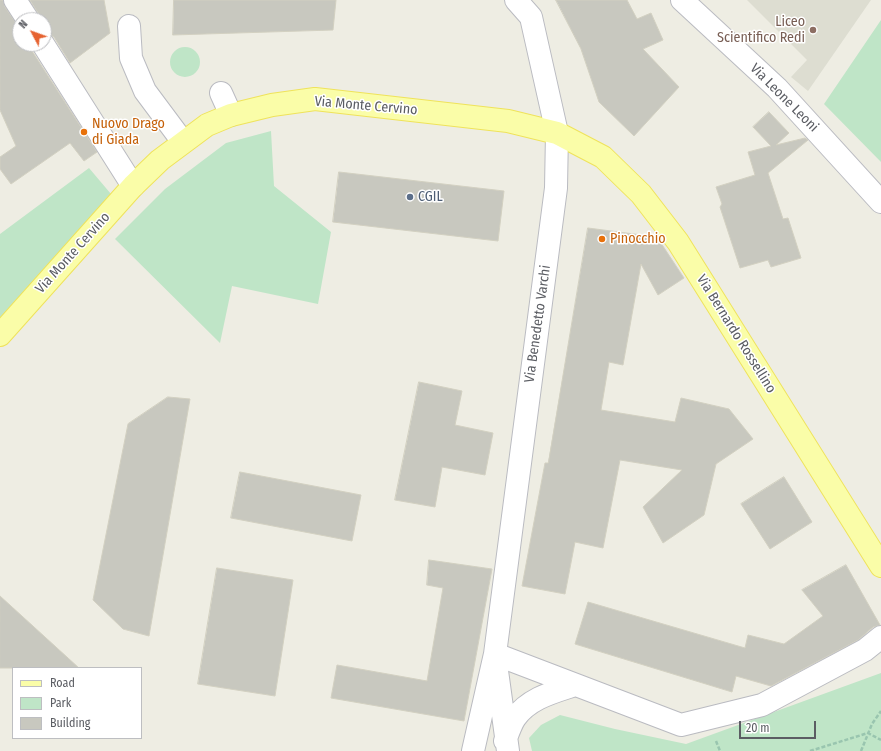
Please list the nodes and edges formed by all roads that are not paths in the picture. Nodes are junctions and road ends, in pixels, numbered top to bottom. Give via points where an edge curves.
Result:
1 (15, 0) edge
2 (516, 0) edge
3 (682, 0) edge
4 (23, 12) edge
5 (129, 26) dead end
6 (48, 52) edge
7 (221, 93) dead end
8 (231, 115) junction
9 (557, 133) junction
10 (183, 142) junction
11 (133, 186) junction
12 (881, 202) edge
13 (0, 335) edge
14 (881, 566) edge
15 (881, 637) edge
16 (495, 654) junction
17 (576, 685) junction
18 (506, 746) edge
19 (473, 751) edge

1 - 4 street
2 - 9 street, Via Benedetto Varchi via 531,17
3 - 12 street, Via Leone Leoni via 777,88
5 - 10 street via 131,58 145,91
6 - 11 street
7 - 8 street
8 - 9 main road, Via Monte Cervino via 272,105 315,100 508,121
8 - 10 main road, Via Monte Cervino via 206,125
9 - 14 main road, Via Bernardo Rossellino via 603,157 641,194 678,242
9 - 16 street, Via Benedetto Varchi via 556,188
10 - 11 main road, Via Monte Cervino
11 - 13 main road, Via Monte Cervino
15 - 17 street via 865,650 762,705 681,725
16 - 17 street
16 - 18 street, Via Benedetto Varchi
16 - 19 street, Via Benedetto Varchi
17 - 18 street, Via Benedetto Varchi via 541,697 525,707 515,718

